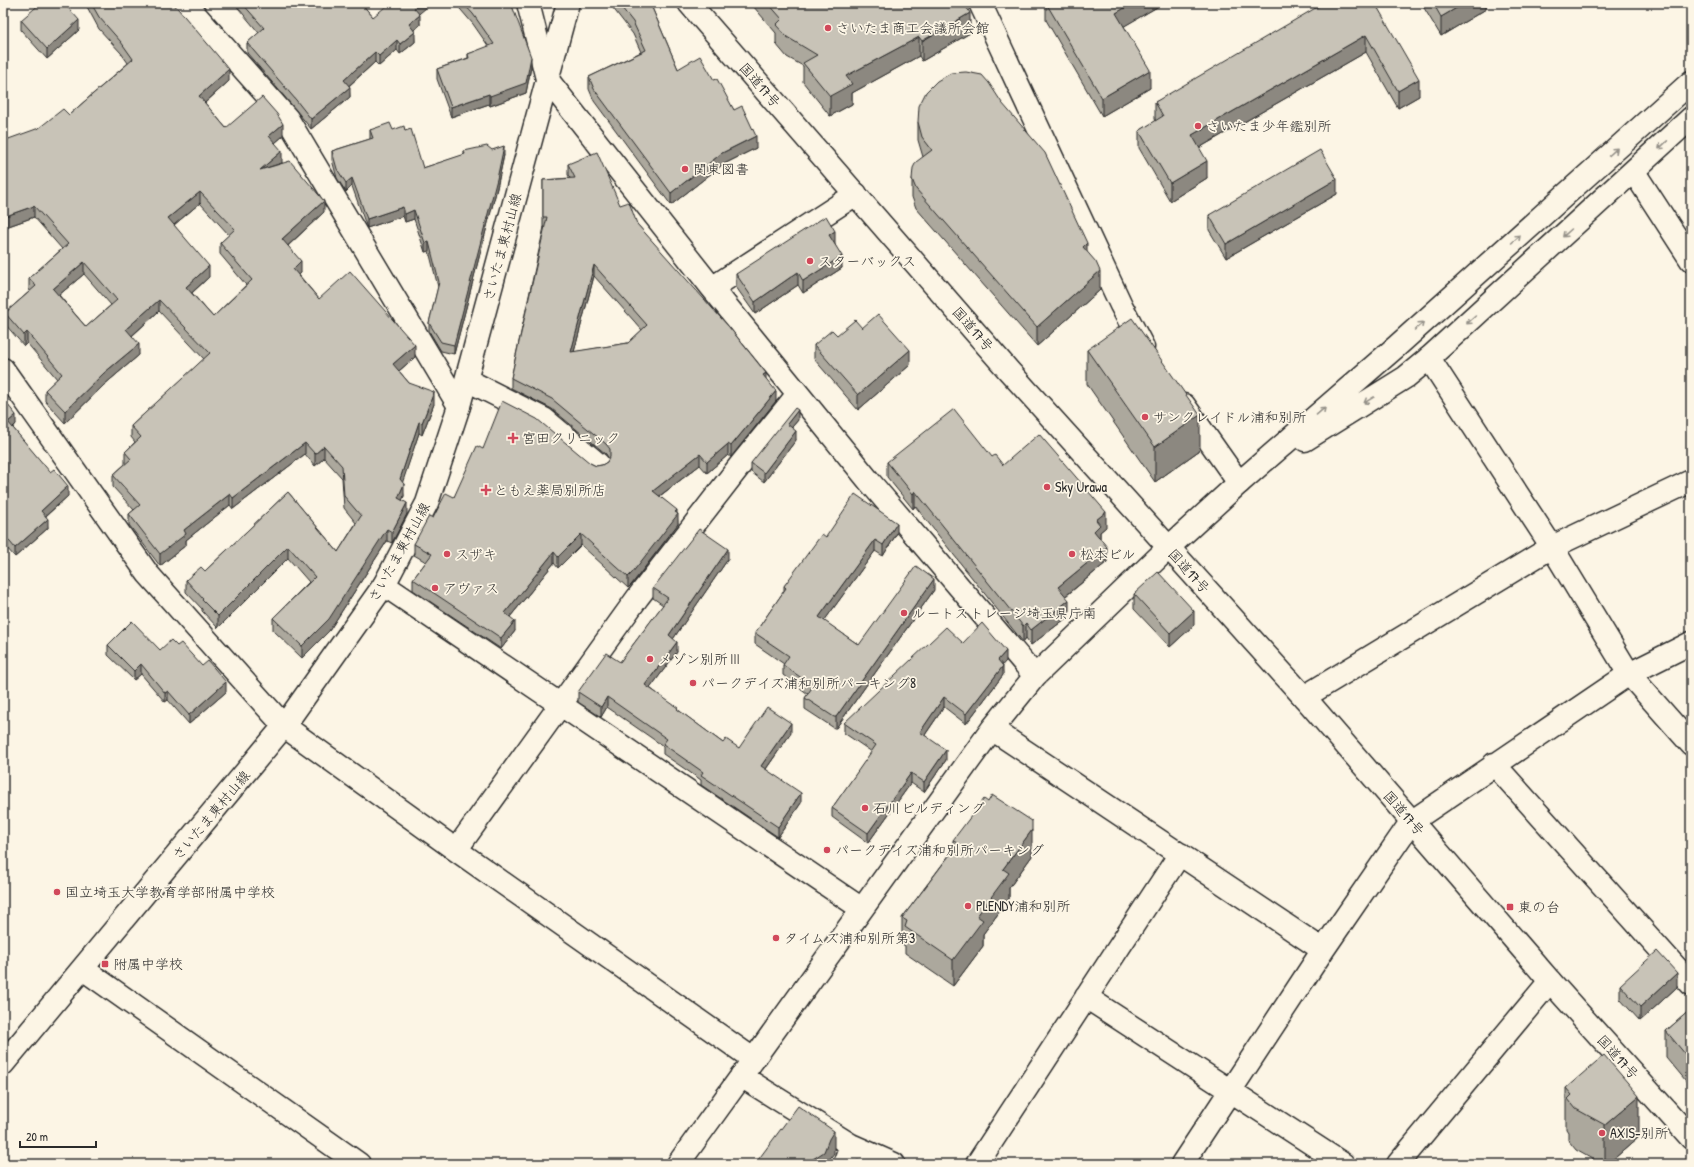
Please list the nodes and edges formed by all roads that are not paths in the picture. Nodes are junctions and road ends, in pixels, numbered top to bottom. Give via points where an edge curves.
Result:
1 (185, 3) edge
2 (528, 3) edge
3 (568, 3) edge
4 (689, 3) edge
5 (980, 3) edge
6 (547, 79) junction
7 (1691, 82) edge
8 (1691, 118) edge
9 (1634, 172) junction
10 (856, 194) junction
11 (1691, 260) edge
12 (712, 288) junction
13 (1429, 358) junction
14 (1154, 362) edge
15 (3, 369) edge
16 (467, 380) junction
17 (1171, 387) edge
18 (798, 394) junction
19 (459, 406) junction
20 (598, 464) edge
21 (1691, 481) edge
22 (1239, 483) junction
23 (1552, 547) junction
24 (1168, 548) junction
25 (384, 585) junction
26 (1691, 643) edge
27 (1629, 674) junction
28 (1035, 676) junction
29 (1304, 697) junction
30 (560, 705) junction
31 (284, 726) junction
32 (992, 729) junction
33 (1691, 744) edge
34 (1494, 764) junction
35 (1411, 822) junction
36 (456, 850) junction
37 (1180, 854) junction
38 (862, 908) junction
39 (1323, 950) junction
40 (83, 969) junction
41 (1550, 981) junction
42 (1691, 984) edge
43 (1086, 997) junction
44 (3, 1064) edge
45 (747, 1068) junction
46 (1230, 1090) junction
47 (1691, 1138) edge
48 (848, 1155) edge
49 (358, 1164) edge
50 (678, 1164) edge
51 (894, 1164) edge
52 (977, 1164) edge
53 (1182, 1164) edge
54 (1343, 1164) edge
55 (1398, 1164) edge

1 - 19 main road via 287,118
2 - 6 main road
3 - 6 main road, さいたま東村山線
4 - 10 main road, 国道17号
5 - 14 main road via 1121,305 1141,344
6 - 12 main road
6 - 16 main road, さいたま東村山線
22 -> 7 main road
8 -> 9 main road
9 - 11 main road
9 -> 13 main road
10 - 12 main road
10 - 24 main road, 国道17号
12 - 18 main road
13 -> 22 main road via 1406,377
13 - 23 main road
15 - 31 main road via 148,574
16 - 19 main road, さいたま東村山線
16 - 20 main road via 544,419
17 - 22 main road
18 - 28 main road
18 - 30 main road via 638,597
19 - 25 main road, さいたま東村山線 via 427,503
21 - 23 main road
22 - 24 main road
23 - 27 main road
23 - 29 main road
24 - 28 main road
24 - 29 main road, 国道17号
25 - 30 main road
25 - 31 main road, さいたま東村山線
26 - 27 main road
27 - 33 main road
27 - 34 main road
28 - 32 main road
29 - 35 main road, 国道17号
30 - 36 main road
30 - 38 main road
31 - 36 main road
31 - 40 main road, さいたま東村山線
32 - 37 main road
32 - 38 main road
34 - 35 main road
34 - 42 main road
35 - 39 main road
35 - 41 main road, 国道17号
36 - 45 main road
37 - 39 main road
37 - 43 main road
38 - 45 main road
39 - 46 main road
40 - 44 main road, さいたま東村山線
40 - 49 main road
41 - 47 main road, 国道17号
41 - 55 main road
43 - 46 main road
43 - 52 main road
45 - 48 main road
45 - 50 main road
46 - 53 main road
46 - 54 main road
48 - 51 main road

